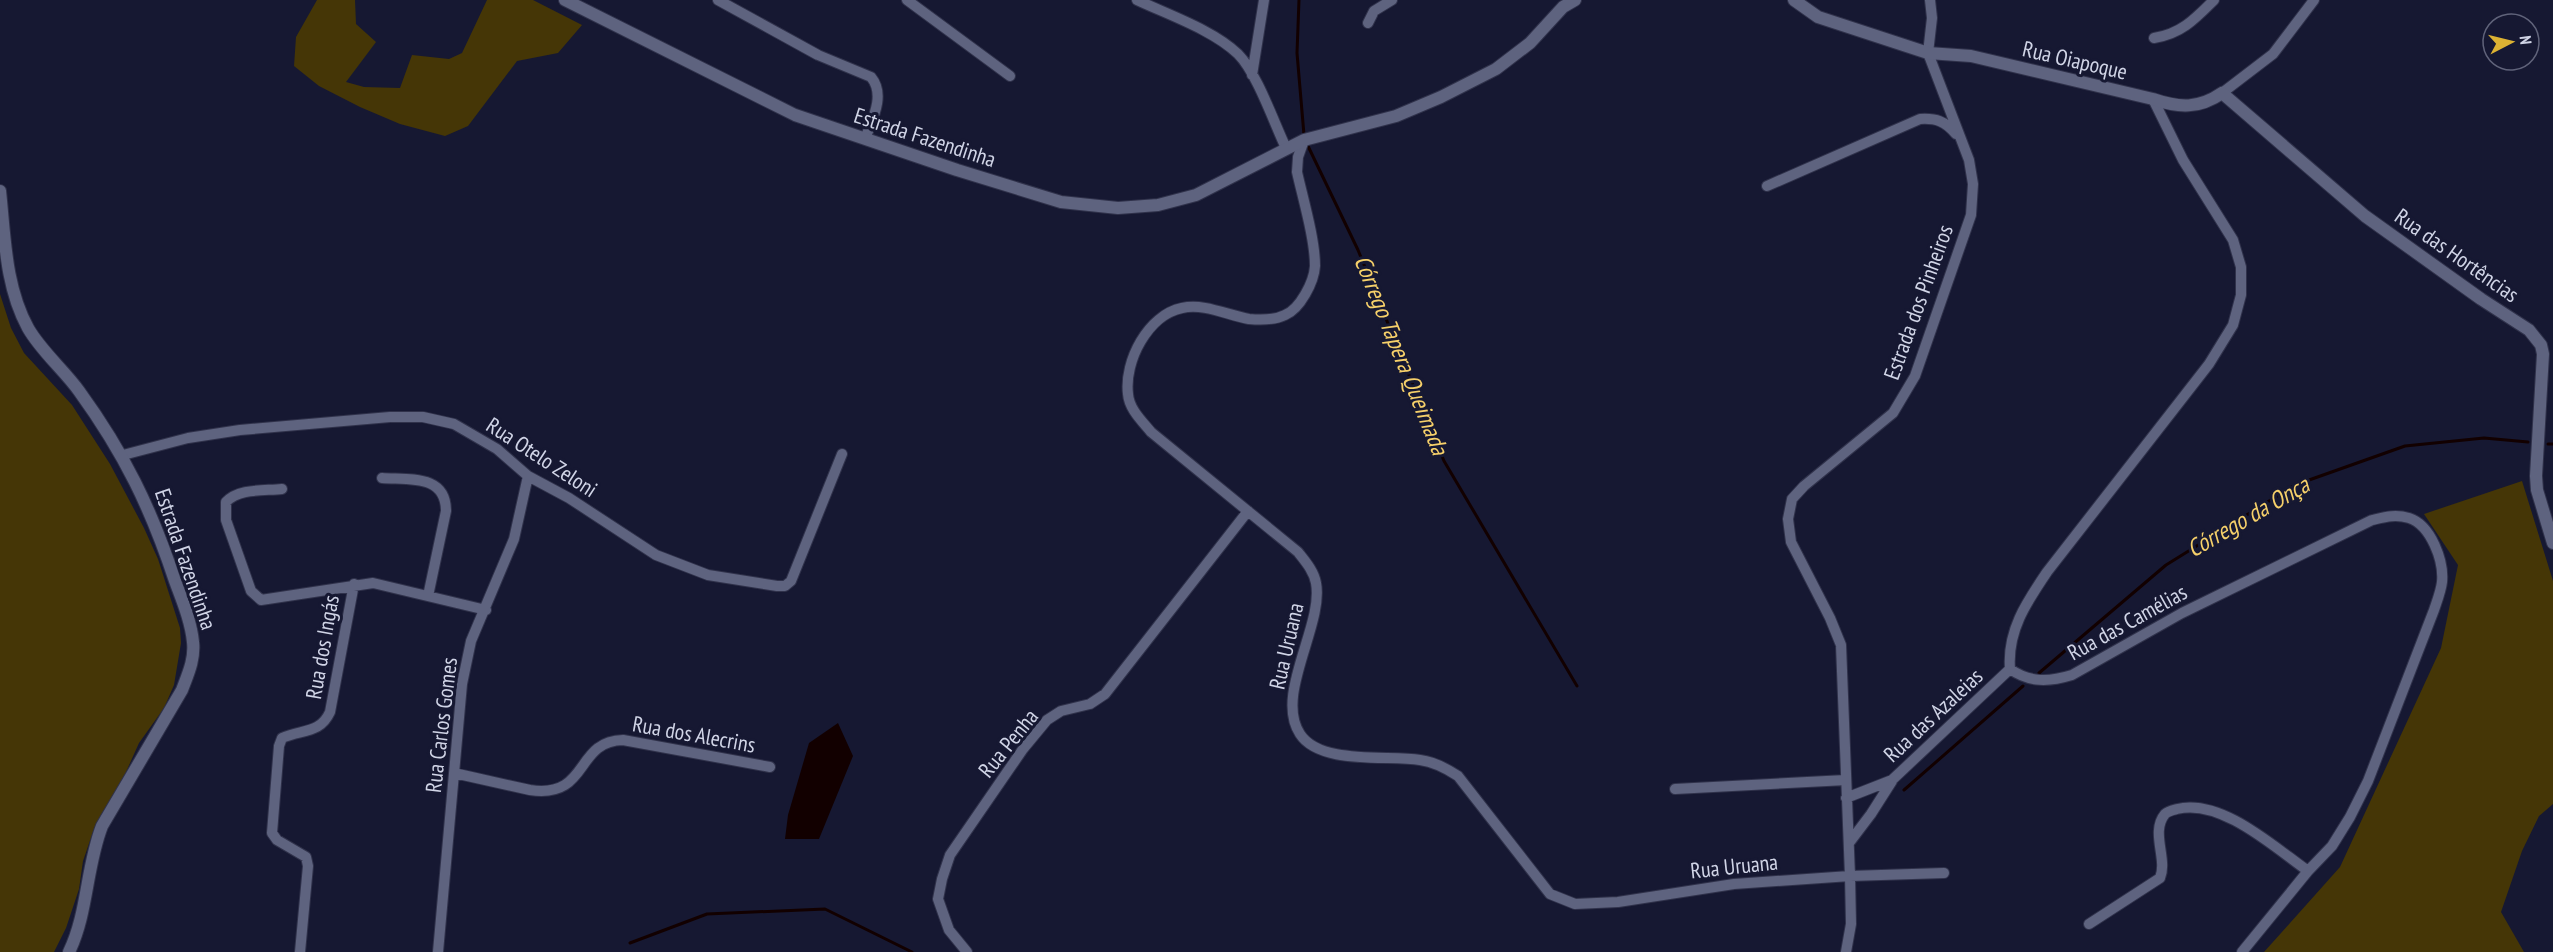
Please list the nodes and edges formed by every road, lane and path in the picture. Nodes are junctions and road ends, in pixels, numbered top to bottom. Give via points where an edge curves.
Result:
1 (565, 0) edge
2 (718, 0) edge
3 (907, 0) edge
4 (1137, 0) edge
5 (1264, 0) edge
6 (1392, 0) edge
7 (1575, 0) edge
8 (1794, 0) edge
9 (1930, 0) edge
10 (2214, 0) edge
11 (2314, 0) edge
12 (1368, 23) dead end
13 (2154, 38) dead end
14 (1928, 53) junction
15 (1252, 75) junction
16 (1010, 76) dead end
17 (2222, 93) junction
18 (2154, 99) junction
19 (865, 139) junction
20 (1308, 139) junction
21 (1960, 139) junction
22 (1286, 148) junction
23 (1767, 186) dead end
24 (0, 191) edge
25 (842, 454) dead end
26 (123, 455) junction
27 (528, 476) junction
28 (382, 478) dead end
29 (282, 489) dead end
30 (1248, 511) junction
31 (2553, 543) edge
32 (354, 584) junction
33 (428, 596) junction
34 (486, 610) junction
35 (2010, 669) junction
36 (770, 767) dead end
37 (454, 773) junction
38 (1846, 780) junction
39 (1892, 780) junction
40 (1675, 789) dead end
41 (1846, 798) junction
42 (1849, 843) junction
43 (2308, 871) junction
44 (1944, 873) dead end
45 (1850, 876) junction
46 (2089, 924) dead end
47 (69, 952) edge
48 (300, 952) edge
49 (438, 952) edge
50 (967, 952) edge
51 (1846, 952) edge
52 (2242, 952) edge

1 - 19 street, Estrada Fazendinha via 795,115
2 - 19 street via 818,55 871,77 878,92
3 - 16 street
4 - 15 street via 1221,40
5 - 15 street
6 - 12 street via 1374,11
7 - 20 street, Estrada Fazendinha via 1496,69 1396,116
8 - 14 street, Rua Oiapoque via 1818,17
9 - 14 street
10 - 13 street via 2181,30
11 - 17 street, Rua Oiapoque via 2273,54
14 - 18 street, Rua Oiapoque via 1971,56
14 - 21 street, Estrada dos Pinheiros
15 - 22 street
17 - 18 street, Rua Oiapoque via 2209,102 2192,106 2173,106
17 - 31 street, Rua das Hortências via 2365,216 2536,337 2543,354 2537,490
18 - 35 street via 2183,160 2233,240 2241,267 2241,295 2233,325 2209,364 2024,605 2013,630
19 - 22 street, Estrada Fazendinha via 1061,202 1118,208 1158,206 1196,195
20 - 22 street, Estrada Fazendinha
20 - 30 street, Rua Uruana via 1298,158 1297,172 1315,267 1299,303 1287,315 1271,319 1251,319 1202,308 1167,312 1154,322 1128,373 1128,395 1135,414 1151,432
21 - 23 street via 1943,121 1920,119
21 - 38 street, Estrada dos Pinheiros via 1973,184 1971,215 1915,376 1893,413 1792,499 1788,519 1791,542 1841,645
24 - 26 street, Estrada Fazendinha via 10,280 28,329 79,390
25 - 27 street, Rua Otelo Zeloni via 791,581 784,586 708,575 656,555
26 - 27 street, Rua Otelo Zeloni via 188,438 240,430 423,417 462,429 497,449
26 - 47 street, Estrada Fazendinha via 164,547 189,621 193,643 191,669 102,826 93,850 77,935
27 - 34 street, Rua Carlos Gomes via 514,539
28 - 33 street via 426,482 440,489 445,497 446,511
29 - 32 street via 240,493 226,502 226,520 251,591 261,600 271,600
30 - 45 street, Rua Uruana via 1298,552 1316,581 1317,599 1295,683 1292,710 1299,733 1314,748 1332,754 1422,760 1458,776 1550,894 1575,904 1596,905 1734,884
30 - 50 street, Rua Penha via 1105,694 1047,720 950,855 938,899 949,930
32 - 33 street via 373,583
32 - 48 street, Rua dos Ingás via 326,722 282,738 279,746 272,833 306,857 308,866
33 - 34 street
34 - 37 street, Rua Carlos Gomes via 471,641 462,684
35 - 39 street, Rua das Azaleias
35 - 43 street, Rua das Camélias via 2022,678 2035,680 2054,681 2072,675 2182,613 2372,520 2392,515 2412,519 2432,537 2440,558 2442,582 2434,610 2368,781 2332,846
36 - 37 street, Rua dos Alecrins via 617,740 598,746 568,784 555,789 530,790
37 - 49 street, Rua Carlos Gomes
38 - 40 street
38 - 41 street, Estrada dos Pinheiros
39 - 41 street, Rua das Azaleias
39 - 42 street
41 - 42 street, Estrada dos Pinheiros
42 - 45 street, Estrada dos Pinheiros
43 - 46 street via 2238,822 2216,811 2183,807 2170,811 2161,822 2160,878
43 - 52 street, Rua das Camélias
44 - 45 street, Rua Uruana
45 - 51 street, Estrada dos Pinheiros via 1851,924

